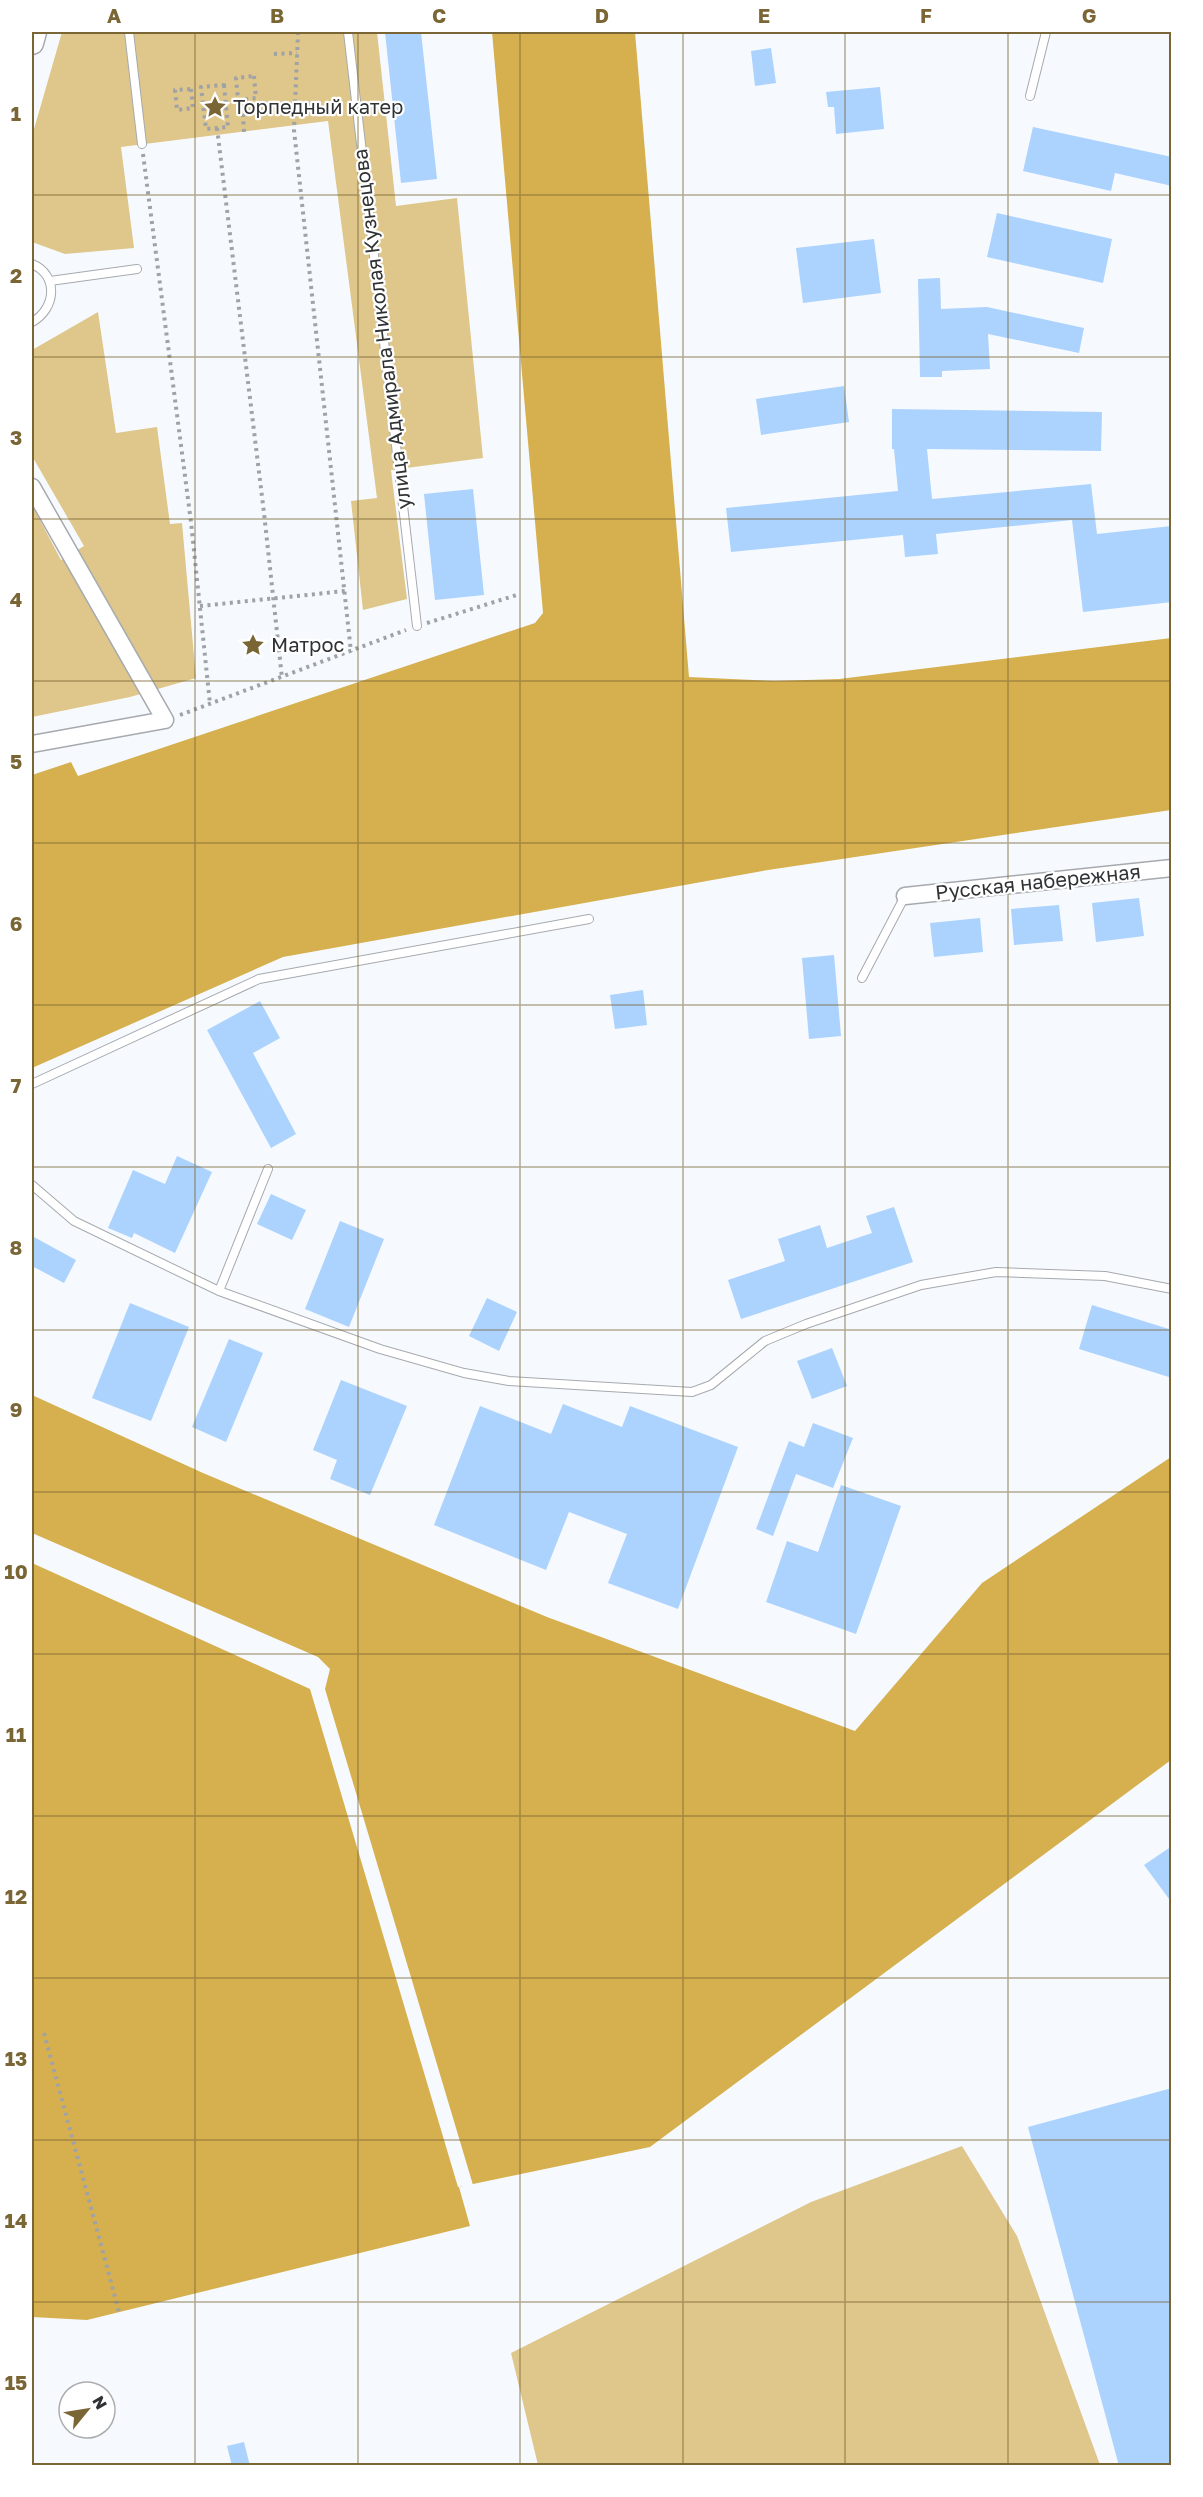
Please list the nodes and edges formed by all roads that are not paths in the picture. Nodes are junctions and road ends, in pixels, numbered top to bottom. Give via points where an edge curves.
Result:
1 (35, 32) edge
2 (129, 32) edge
3 (348, 32) edge
4 (1046, 32) edge
5 (32, 43) edge
6 (1030, 96) dead end
7 (142, 144) road end
8 (32, 264) edge
9 (137, 269) dead end
10 (50, 281) junction
11 (41, 316) junction
12 (32, 322) edge
13 (46, 325) dead end
14 (32, 487) edge
15 (417, 626) road end
16 (32, 744) edge
17 (1172, 868) edge
18 (905, 896) joint
19 (589, 919) dead end
20 (862, 978) dead end
21 (32, 1084) edge
22 (268, 1168) dead end
23 (32, 1185) edge
24 (1172, 1288) edge
25 (219, 1291) junction

1 - 5 street
2 - 7 lane
3 - 15 lane, улица Адмирала Николая Кузнецова
4 - 6 lane
8 - 10 lane via 45,272
9 - 10 lane
10 - 11 lane via 51,300
11 - 12 lane
11 - 13 lane
14 - 16 street via 165,720
17 - 18 street, Русская набережная
18 - 20 lane
19 - 21 lane via 259,979
22 - 25 lane
23 - 25 lane via 74,1221
24 - 25 lane via 1105,1276 996,1272 921,1285 765,1341 711,1386 692,1392 509,1381 464,1373 380,1349

